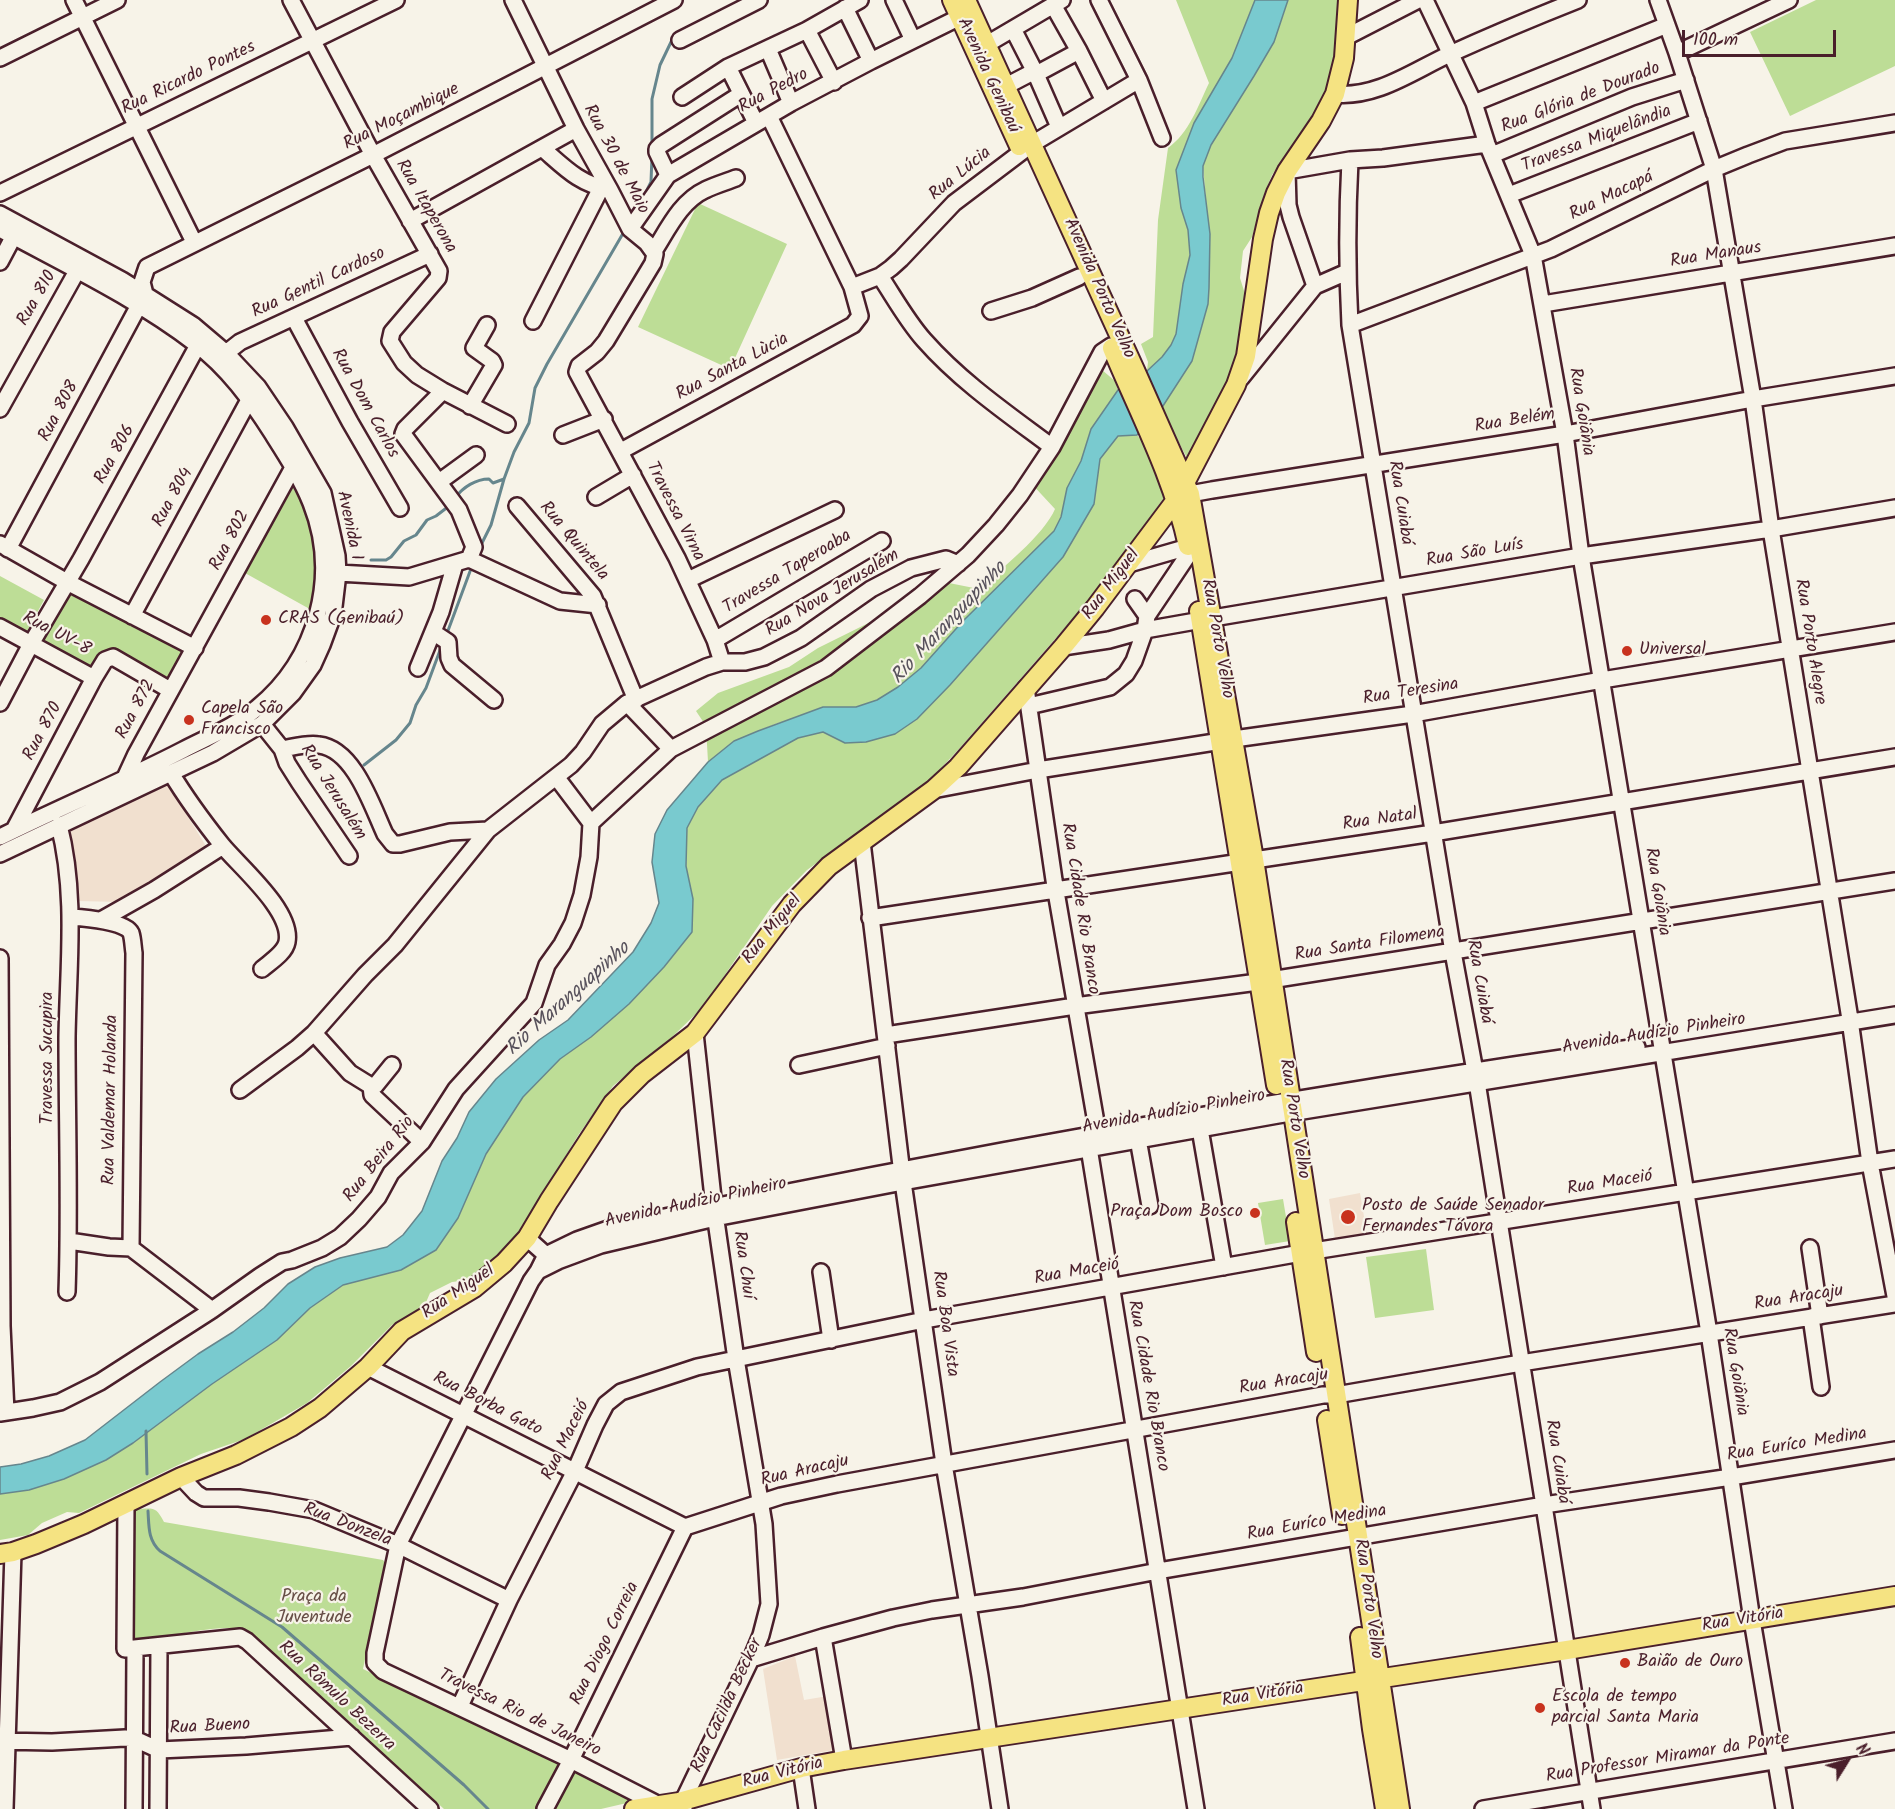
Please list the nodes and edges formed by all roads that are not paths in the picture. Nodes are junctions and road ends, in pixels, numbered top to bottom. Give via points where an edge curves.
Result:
1 (74, 0) edge
2 (117, 0) edge
3 (291, 0) edge
4 (396, 0) edge
5 (513, 0) edge
6 (674, 0) edge
7 (759, 0) edge
8 (861, 0) edge
9 (894, 0) edge
10 (952, 0) edge
11 (1099, 0) edge
12 (1348, 0) edge
13 (1418, 0) edge
14 (1425, 0) edge
15 (1578, 0) edge
16 (1658, 0) edge
17 (1789, 0) edge
18 (1057, 3) edge
19 (845, 8) junction
20 (963, 9) edge
21 (82, 17) junction
22 (1667, 25) junction
23 (1013, 29) junction
24 (807, 30) junction
25 (1346, 37) junction
26 (680, 40) dead end
27 (913, 40) junction
28 (311, 41) junction
29 (981, 47) junction
30 (768, 49) junction
31 (1079, 51) junction
32 (1677, 53) junction
33 (1450, 54) junction
34 (0, 58) edge
35 (871, 61) junction
36 (546, 66) junction
37 (729, 67) junction
38 (1035, 72) junction
39 (1139, 80) junction
40 (1686, 80) junction
41 (834, 82) junction
42 (1006, 86) junction
43 (741, 94) junction
44 (1335, 94) junction
45 (682, 97) dead end
46 (1104, 101) junction
47 (791, 103) junction
48 (1474, 103) junction
49 (763, 120) junction
50 (1699, 121) junction
51 (1895, 123) edge
52 (137, 126) junction
53 (1059, 127) junction
54 (576, 129) junction
55 (1162, 138) dead end
56 (542, 148) junction
57 (1027, 148) junction
58 (1490, 149) junction
59 (373, 155) junction
60 (1350, 160) junction
61 (1714, 169) junction
62 (1287, 171) junction
63 (668, 175) junction
64 (736, 178) dead end
65 (605, 189) junction
66 (0, 193) edge
67 (1509, 195) junction
68 (0, 214) edge
69 (410, 221) junction
70 (630, 229) junction
71 (11, 230) edge
72 (194, 242) junction
73 (1895, 246) edge
74 (654, 251) junction
75 (430, 254) junction
76 (1533, 255) junction
77 (0, 262) edge
78 (147, 267) junction
79 (76, 271) junction
80 (1347, 272) junction
81 (1731, 273) junction
82 (880, 276) junction
83 (1079, 277) junction
84 (123, 280) junction
85 (852, 286) junction
86 (1315, 286) junction
87 (142, 300) junction
88 (1543, 304) junction
89 (991, 311) dead end
90 (294, 318) junction
91 (533, 321) dead end
92 (1350, 325) junction
93 (487, 326) dead end
94 (198, 345) junction
95 (1111, 346) junction
96 (226, 353) junction
97 (1895, 376) edge
98 (1131, 378) junction
99 (1236, 385) junction
100 (443, 391) junction
101 (250, 398) junction
102 (1753, 399) junction
103 (471, 406) junction
104 (0, 409) edge
105 (604, 419) junction
106 (507, 424) dead end
107 (1565, 434) junction
108 (563, 435) dead end
109 (1158, 437) joint
110 (1052, 447) junction
111 (621, 451) junction
112 (476, 455) dead end
113 (297, 460) junction
114 (1373, 464) junction
115 (633, 475) junction
116 (439, 482) junction
117 (1184, 492) junction
118 (596, 497) dead end
119 (517, 506) dead end
120 (400, 508) dead end
121 (1895, 508) edge
122 (835, 510) dead end
123 (1771, 529) junction
124 (882, 541) dead end
125 (4, 546) edge
126 (1188, 551) junction
127 (1581, 556) junction
128 (468, 561) junction
129 (958, 564) junction
130 (1129, 564) junction
131 (338, 573) junction
132 (688, 580) junction
133 (67, 582) junction
134 (1392, 588) junction
135 (1135, 600) dead end
136 (598, 605) junction
137 (132, 616) junction
138 (1207, 619) junction
139 (1146, 623) junction
140 (0, 627) edge
141 (1895, 632) edge
142 (439, 636) junction
143 (715, 640) junction
144 (32, 644) junction
145 (1063, 647) junction
146 (195, 648) junction
147 (1790, 650) junction
148 (113, 657) joint
149 (722, 662) junction
150 (418, 668) dead end
151 (94, 678) junction
152 (1602, 680) junction
153 (170, 690) junction
154 (1028, 697) junction
155 (494, 699) dead end
156 (631, 701) junction
157 (0, 703) edge
158 (1413, 714) junction
159 (262, 724) junction
160 (1227, 740) junction
161 (282, 749) junction
162 (671, 749) junction
163 (1895, 757) edge
164 (1038, 770) junction
165 (1809, 771) junction
166 (171, 773) junction
167 (557, 778) junction
168 (124, 788) junction
169 (933, 790) junction
170 (1622, 801) junction
171 (591, 823) junction
172 (59, 825) junction
173 (14, 830) junction
174 (488, 830) junction
175 (1433, 833) junction
176 (0, 837) edge
177 (862, 842) junction
178 (223, 846) junction
179 (0, 854) edge
180 (349, 856) dead end
181 (1247, 860) junction
182 (1895, 881) edge
183 (1056, 889) junction
184 (1830, 891) junction
185 (70, 917) junction
186 (870, 918) junction
187 (101, 920) junction
188 (1641, 922) junction
189 (1453, 952) junction
190 (0, 958) edge
191 (262, 969) dead end
192 (1265, 981) junction
193 (1895, 1005) edge
194 (1075, 1006) junction
195 (1895, 1015) edge
196 (1850, 1018) junction
197 (314, 1033) junction
198 (695, 1033) junction
199 (886, 1040) junction
200 (1661, 1048) junction
201 (392, 1065) dead end
202 (799, 1065) dead end
203 (1476, 1076) junction
204 (371, 1086) junction
205 (240, 1090) dead end
206 (1285, 1107) junction
207 (1200, 1129) junction
208 (1098, 1134) junction
209 (1138, 1139) junction
210 (422, 1142) junction
211 (1089, 1148) junction
212 (1895, 1159) edge
213 (1870, 1163) junction
214 (903, 1175) junction
215 (1686, 1192) junction
216 (1150, 1206) dead end
217 (715, 1212) junction
218 (1498, 1221) junction
219 (527, 1238) junction
220 (69, 1241) junction
221 (131, 1248) junction
222 (1810, 1248) dead end
223 (1307, 1252) junction
224 (546, 1255) junction
225 (1224, 1267) junction
226 (538, 1271) junction
227 (821, 1272) dead end
228 (1110, 1286) junction
229 (67, 1292) dead end
230 (1895, 1296) edge
231 (1895, 1304) edge
232 (212, 1310) junction
233 (1816, 1316) junction
234 (924, 1320) junction
235 (1709, 1333) junction
236 (831, 1340) junction
237 (736, 1359) junction
238 (1521, 1363) junction
239 (368, 1367) junction
240 (1821, 1387) dead end
241 (1330, 1395) junction
242 (3, 1412) edge
243 (463, 1415) junction
244 (1134, 1430) junction
245 (1895, 1450) edge
246 (944, 1464) junction
247 (575, 1471) junction
248 (181, 1477) junction
249 (1731, 1477) junction
250 (760, 1502) junction
251 (126, 1503) junction
252 (1544, 1505) junction
253 (685, 1527) junction
254 (1352, 1538) junction
255 (398, 1545) junction
256 (6, 1553) edge
257 (1158, 1570) junction
258 (1895, 1596) edge
259 (509, 1600) junction
260 (967, 1604) junction
261 (1752, 1620) junction
262 (823, 1637) junction
263 (159, 1646) junction
264 (135, 1648) junction
265 (1567, 1650) junction
266 (751, 1659) junction
267 (1372, 1679) junction
268 (460, 1706) junction
269 (1181, 1709) junction
270 (352, 1737) junction
271 (988, 1738) junction
272 (135, 1739) junction
273 (3, 1741) edge
274 (1895, 1742) edge
275 (159, 1750) junction
276 (571, 1760) junction
277 (844, 1760) junction
278 (1776, 1761) junction
279 (801, 1768) junction
280 (1388, 1781) junction
281 (1589, 1792) junction
282 (676, 1805) edge
283 (5, 1809) edge
284 (134, 1809) edge
285 (158, 1809) edge
286 (430, 1809) edge
287 (545, 1809) edge
288 (634, 1809) edge
289 (807, 1809) edge
290 (1000, 1809) edge
291 (1196, 1809) edge
292 (1385, 1809) edge
293 (1400, 1809) edge
294 (1483, 1809) edge
295 (1592, 1809) edge
296 (1784, 1809) edge

1 - 21 street
2 - 21 street
3 - 28 street, Rua Itaperona
4 - 28 street, Rua Ricardo Pontes
5 - 36 street, Rua 30 de Maio
6 - 36 street, Rua Moçambique
7 - 26 street
8 - 19 street
9 - 27 street
10 - 20 main road, Avenida Genibaú
11 - 39 street
12 - 25 main road
13 - 25 street
14 - 33 street, Rua Goiânia
15 - 33 street
16 - 22 street, Rua Porto Alegre
17 - 32 street
18 - 23 street
18 - 31 street
19 - 24 street
19 - 35 street
20 - 27 street, Rua Pedro
20 - 29 main road, Avenida Genibaú
21 - 34 street
21 - 52 street
22 - 32 street, Rua Porto Alegre
22 - 48 street
23 - 29 street
23 - 38 street
24 - 30 street
24 - 41 street
25 - 44 main road
27 - 35 street, Rua Pedro
28 - 52 street, Rua Ricardo Pontes
28 - 59 street, Rua Itaperona
29 - 42 main road, Avenida Genibaú
29 - 57 main road, Avenida Genibaú
30 - 37 street
30 - 47 street
31 - 38 street
31 - 46 street
32 - 40 street, Rua Porto Alegre
33 - 44 street via 1375,91
33 - 48 street, Rua Goiânia
35 - 41 street, Rua Pedro
36 - 54 street, Rua 30 de Maio
36 - 59 street, Rua Moçambique
37 - 43 street
37 - 45 street
38 - 42 street
38 - 53 street
39 - 46 street, Rua Lúcia
39 - 55 street
40 - 50 street, Rua Porto Alegre
40 - 58 street, Rua Glória de Dourado
41 - 47 street, Rua Pedro
42 - 57 main road, Avenida Genibaú
43 - 49 street
43 - 63 street via 661,145 657,152
44 - 62 main road via 1322,121
46 - 53 street, Rua Lúcia
47 - 49 street, Rua Pedro
48 - 58 street, Rua Goiânia
49 - 63 street, Rua Pedro
49 - 85 street
50 - 61 street, Rua Porto Alegre
50 - 67 street, Travessa Miquelândia
51 - 61 street, Rua Macapá via 1785,141
52 - 66 street, Rua Ricardo Pontes
52 - 72 street
53 - 57 street, Rua Lúcia
54 - 56 street
54 - 65 street, Rua 30 de Maio
56 - 65 street via 577,178
56 - 69 street
57 - 82 street, Rua Lúcia via 954,203
57 - 83 main road, Avenida Porto Velho
57 - 98 main road, Avenida Porto Velho
58 - 60 street, Rua Glória de Dourado
58 - 67 street, Rua Goiânia
59 - 69 street, Rua Itaperona
59 - 72 street, Rua Moçambique
60 - 62 street, Rua Glória de Dourado
60 - 80 street, Rua Cuiabá
61 - 76 street, Rua Macapá
61 - 81 street, Rua Porto Alegre
62 - 86 street via 1288,205
62 - 99 main road via 1267,222 1246,356
63 - 70 street, Rua Pedro
64 - 74 street via 693,198 677,214
65 - 70 street, Rua 30 de Maio
65 - 91 street
67 - 76 street, Rua Goiânia
68 - 71 street, Avenida I
69 - 75 street, Rua Itaperona
70 - 74 street, Rua 30 de Maio
71 - 77 street
71 - 79 street, Avenida I
71 - 84 street, Avenida I
72 - 78 street, Rua Moçambique
73 - 81 street, Rua Manaus
74 - 105 street, Travessa Virna via 655,258 606,341 577,368
75 - 90 street, Rua Gentil Cardoso
75 - 100 street, Rua Itaperona via 440,274 390,335 390,341 409,369
76 - 88 street, Rua Goiânia
76 - 92 street, Rua Macapá
78 - 84 street, Rua Moçambique
78 - 87 street
79 - 87 street, Avenida I
79 - 104 street, Rua 810
80 - 86 street, Rua Miguel
80 - 92 street, Rua Cuiabá
81 - 88 street, Rua Manaus
81 - 102 street, Rua Porto Alegre
82 - 85 street
82 - 110 street via 908,319 940,357
83 - 89 street
83 - 95 main road, Avenida Porto Velho
84 - 87 street, Avenida I
85 - 111 street, Rua Santa Lùcia via 860,316 853,325
86 - 99 street, Rua Miguel
87 - 94 street, Avenida I
87 - 96 street, Avenida I via 193,325
87 - 125 street, Rua 808
88 - 107 street, Rua Goiânia
90 - 96 street, Rua Gentil Cardoso via 240,342
90 - 120 street, Rua Dom Carlos
92 - 114 street, Rua Cuiabá
93 - 103 street via 474,348 494,365
94 - 101 street, Avenida I
94 - 133 street, Rua 806
95 - 98 main road, Avenida Porto Velho
95 - 110 street via 1102,352
96 - 113 street, Avenida I via 258,387
97 - 102 street, Rua Belém
98 - 109 main road, Avenida Porto Velho
99 - 117 main road, Rua Miguel
100 - 103 street
100 - 116 street via 403,434
101 - 113 street, Avenida I
101 - 137 street, Rua 804
102 - 107 street, Rua Belém
102 - 123 street, Rua Porto Alegre
103 - 106 street
105 - 108 street
105 - 111 street, Travessa Virna
107 - 114 street, Rua Belém
107 - 127 street, Rua Goiânia
109 - 117 main road, Rua Porto Velho
110 - 129 street via 996,525
111 - 115 street, Travessa Virna
112 - 116 street
113 - 131 street, Avenida I via 323,494
113 - 146 street, Rua 802
113 - 168 street, Avenida I via 317,521 324,573 322,603 306,646 286,679 256,709
114 - 117 street, Rua Belém
114 - 134 street, Rua Cuiabá
115 - 118 street
115 - 132 street, Travessa Virna
116 - 128 street via 462,516 473,545
117 - 126 main road, Rua Porto Velho
117 - 130 main road, Rua Miguel
117 - 138 main road, Rua Porto Velho
119 - 136 street, Rua Quintela
121 - 123 street, Rua São Luís
122 - 132 street
123 - 127 street, Rua São Luís
123 - 147 street, Rua Porto Alegre
124 - 143 street, Travessa Taperoaba
125 - 133 street
126 - 130 street
126 - 138 main road, Rua Porto Velho
126 - 139 street
127 - 134 street, Rua São Luís
127 - 152 street, Rua Goiânia
128 - 131 street via 409,577
128 - 136 street, Rua Quintela via 560,601
128 - 142 street via 449,587
129 - 149 street, Rua Nova Jerusalém via 946,560 911,568 764,657
129 - 162 street via 826,668
130 - 145 main road, Rua Miguel
131 - 159 street, Avenida I via 333,615 313,665 293,693
132 - 143 street, Travessa Virna
133 - 137 street
133 - 144 street, Rua 806
134 - 138 street, Rua São Luís
134 - 158 street, Rua Cuiabá
135 - 139 street
136 - 156 street, Rua Quintela
137 - 146 street
138 - 139 street, Rua São Luís
138 - 160 main road, Rua Porto Velho
139 - 145 street, Rua São Luís via 1109,640
139 - 154 street via 1129,670 1110,687
140 - 144 street, Rua UV-8
141 - 147 street, Rua Teresina
142 - 150 street
142 - 155 street via 449,645 452,665
143 - 149 street, Travessa Virna
144 - 151 street, Rua UV-8
144 - 157 street, Rua 806
145 - 154 main road, Rua Miguel
146 - 153 street, Rua 872
147 - 152 street, Rua Teresina
147 - 165 street, Rua Porto Alegre
148 - 151 street, Rua 870 via 105,660
148 - 153 street, Rua UV-8
149 - 156 street, Rua Nova Jerusalém
151 - 173 street, Rua 870
152 - 158 street, Rua Teresina
152 - 170 street, Rua Goiânia
153 - 168 street, Rua 872 via 136,754
154 - 164 street, Rua Cidade Rio Branco
154 - 169 main road, Rua Miguel
156 - 162 street
156 - 167 street, Rua Nova Jerusalém via 602,724 578,758
158 - 160 street, Rua Teresina
158 - 175 street, Rua Cuiabá
159 - 161 street
159 - 166 street, Avenida I
160 - 164 street, Rua Teresina
160 - 181 main road, Rua Porto Velho
161 - 174 street via 316,744 342,756 353,768 393,844 450,832
161 - 180 street, Rua Jerusalém via 298,782
162 - 171 street
163 - 165 street, Rua Natal
164 - 169 street, Rua Teresina
164 - 183 street, Rua Cidade Rio Branco
165 - 170 street, Rua Natal
165 - 184 street, Rua Porto Alegre
166 - 168 street, Avenida I
166 - 178 street
167 - 171 street
167 - 174 street, Rua Nova Jerusalém
168 - 172 street, Avenida I
168 - 173 street, Avenida I
169 - 177 main road, Rua Miguel
170 - 175 street, Rua Natal
170 - 188 street, Rua Goiânia
171 - 210 street, Rua Beira Rio via 582,895 573,923 547,965 534,1003 456,1089
172 - 179 street, Avenida I
172 - 185 street, Travessa Sucupira
173 - 176 street, Avenida I
174 - 197 street, Rua Nova Jerusalém via 395,945
175 - 181 street, Rua Natal
175 - 189 street, Rua Cuiabá
177 - 186 street, Rua Boa Vista
177 - 198 main road, Rua Miguel via 829,866 792,904
178 - 187 street
178 - 191 street via 282,917 285,948
181 - 183 street, Rua Natal
181 - 192 main road, Rua Porto Velho
182 - 184 street, Rua Santa Filomena
183 - 186 street, Rua Natal
183 - 194 street, Rua Cidade Rio Branco
184 - 188 street, Rua Santa Filomena
184 - 196 street, Rua Porto Alegre
185 - 187 street
185 - 220 street, Travessa Sucupira
186 - 199 street, Rua Boa Vista
187 - 221 street, Rua Valdemar Holanda via 128,929 134,953
188 - 189 street, Rua Santa Filomena
188 - 200 street, Rua Goiânia
189 - 192 street, Rua Santa Filomena
189 - 203 street, Rua Cuiabá
190 - 242 street
192 - 194 street, Rua Santa Filomena
192 - 206 main road, Rua Porto Velho
193 - 196 street, Avenida Audízio Pinheiro
194 - 199 street, Rua Santa Filomena
194 - 208 street, Rua Cidade Rio Branco
195 - 196 street, Avenida Audízio Pinheiro
196 - 200 street, Avenida Audízio Pinheiro
196 - 213 street, Rua Porto Alegre
197 - 204 street via 350,1073
197 - 205 street, Rua Nova Jerusalém
198 - 217 street, Rua Chuí
198 - 219 main road, Rua Miguel via 642,1074 613,1103
199 - 202 street, Rua Santa Filomena
199 - 214 street, Rua Boa Vista
200 - 203 street, Avenida Audízio Pinheiro
200 - 215 street, Rua Goiânia
201 - 204 street
203 - 206 street, Avenida Audízio Pinheiro
203 - 218 street, Rua Cuiabá
204 - 210 street via 372,1095
206 - 207 street, Avenida Audízio Pinheiro
206 - 208 street, Avenida Audízio Pinheiro
206 - 223 main road, Rua Porto Velho
207 - 209 street, Avenida Audízio Pinheiro
207 - 225 street
208 - 211 street
208 - 214 street, Avenida Audízio Pinheiro
209 - 211 street, Avenida Audízio Pinheiro
209 - 216 street
210 - 232 street, Rua Beira Rio via 391,1173 378,1197 340,1237 282,1262
211 - 214 street, Avenida Audízio Pinheiro
211 - 228 street, Rua Cidade Rio Branco
212 - 213 street, Rua Maceió
213 - 215 street, Rua Maceió
213 - 230 street, Rua Porto Alegre
214 - 217 street, Avenida Audízio Pinheiro
214 - 234 street, Rua Boa Vista
215 - 218 street, Rua Maceió
215 - 235 street, Rua Goiânia
217 - 224 street, Avenida Audízio Pinheiro via 611,1228
217 - 226 street, Avenida Audízio Pinheiro via 601,1245
217 - 237 street, Rua Chuí
218 - 223 street, Rua Maceió
218 - 238 street, Rua Cuiabá
219 - 224 street
219 - 239 main road, Rua Miguel via 474,1288 402,1331
220 - 221 street
220 - 229 street, Travessa Sucupira
221 - 232 street
222 - 233 street
223 - 225 street, Rua Maceió
223 - 241 main road, Rua Porto Velho
224 - 226 street
225 - 228 street, Rua Maceió
226 - 243 street
227 - 236 street
228 - 234 street, Rua Maceió
228 - 244 street, Rua Cidade Rio Branco
231 - 233 street, Rua Aracaju
232 - 242 street, Rua Beira Rio via 100,1382 60,1402
233 - 235 street, Rua Aracaju
233 - 240 street
234 - 236 street, Rua Maceió
234 - 246 street, Rua Boa Vista
235 - 238 street, Rua Aracaju
235 - 249 street, Rua Goiânia
236 - 237 street, Rua Maceió
237 - 247 street, Rua Maceió via 697,1367 621,1392 606,1404
237 - 250 street, Rua Chuí
238 - 241 street, Rua Aracaju
238 - 252 street, Rua Cuiabá
239 - 243 street, Rua Borba Gato
239 - 248 main road, Rua Miguel via 291,1427
241 - 244 street, Rua Aracaju
241 - 254 main road, Rua Porto Velho
243 - 247 street, Rua Borba Gato
243 - 255 street
244 - 246 street, Rua Aracaju
244 - 257 street, Rua Cidade Rio Branco
245 - 249 street, Rua Euríco Medina
246 - 250 street, Rua Aracaju
246 - 260 street, Rua Boa Vista
247 - 253 street, Rua Borba Gato
247 - 259 street, Rua Maceió
248 - 251 main road, Rua Miguel
248 - 255 street, Rua Donzela via 204,1498 239,1498 314,1510
249 - 252 street, Rua Euríco Medina
249 - 261 street, Rua Goiânia
250 - 253 street, Rua Aracaju
250 - 266 street, Rua Cacilda Becker via 769,1604
251 - 256 main road via 84,1524
251 - 264 street via 125,1649
252 - 254 street, Rua Euríco Medina
252 - 265 street, Rua Cuiabá
253 - 276 street, Rua Diogo Correia
254 - 257 street, Rua Euríco Medina
254 - 267 main road, Rua Porto Velho
255 - 259 street, Rua Donzela
255 - 268 street, Travessa Rio de Janeiro via 375,1663
256 - 273 street
257 - 260 street, Rua Euríco Medina
257 - 269 street, Rua Cidade Rio Branco
258 - 261 main road, Rua Vitória
259 - 268 street, Rua Maceió
260 - 262 street, Rua Euríco Medina
260 - 271 street, Rua Boa Vista
261 - 265 main road, Rua Vitória
261 - 278 street, Rua Goiânia
262 - 266 street, Rua Euríco Medina
262 - 277 street
263 - 264 street, Rua Rômulo Bezerra
263 - 270 street, Rua Rômulo Bezerra via 240,1637
263 - 275 street
264 - 272 street
265 - 267 main road, Rua Vitória
265 - 281 street, Rua Cuiabá
266 - 282 street, Rua Cacilda Becker
267 - 269 main road, Rua Vitória
267 - 280 main road, Rua Porto Velho
268 - 276 street, Travessa Rio de Janeiro
269 - 271 main road, Rua Vitória
269 - 291 street, Rua Cidade Rio Branco
270 - 275 street, Rua Bueno
270 - 286 street, Rua Rômulo Bezerra
271 - 277 main road, Rua Vitória
271 - 290 street, Rua Boa Vista
272 - 273 street, Rua Bueno
272 - 275 street, Rua Bueno
272 - 284 street
273 - 283 street
274 - 278 street, Rua Professor Miramar da Ponte
275 - 285 street
276 - 282 street, Travessa Rio de Janeiro
276 - 287 street, Rua Diogo Correia
277 - 279 main road, Rua Vitória
278 - 281 street, Rua Professor Miramar da Ponte
278 - 296 street, Rua Goiânia
279 - 282 main road, Rua Vitória
279 - 289 street
280 - 292 main road, Rua Porto Velho
280 - 293 main road, Rua Porto Velho
281 - 294 street, Rua Professor Miramar da Ponte
281 - 295 street, Rua Cuiabá
282 - 288 main road, Rua Vitória

